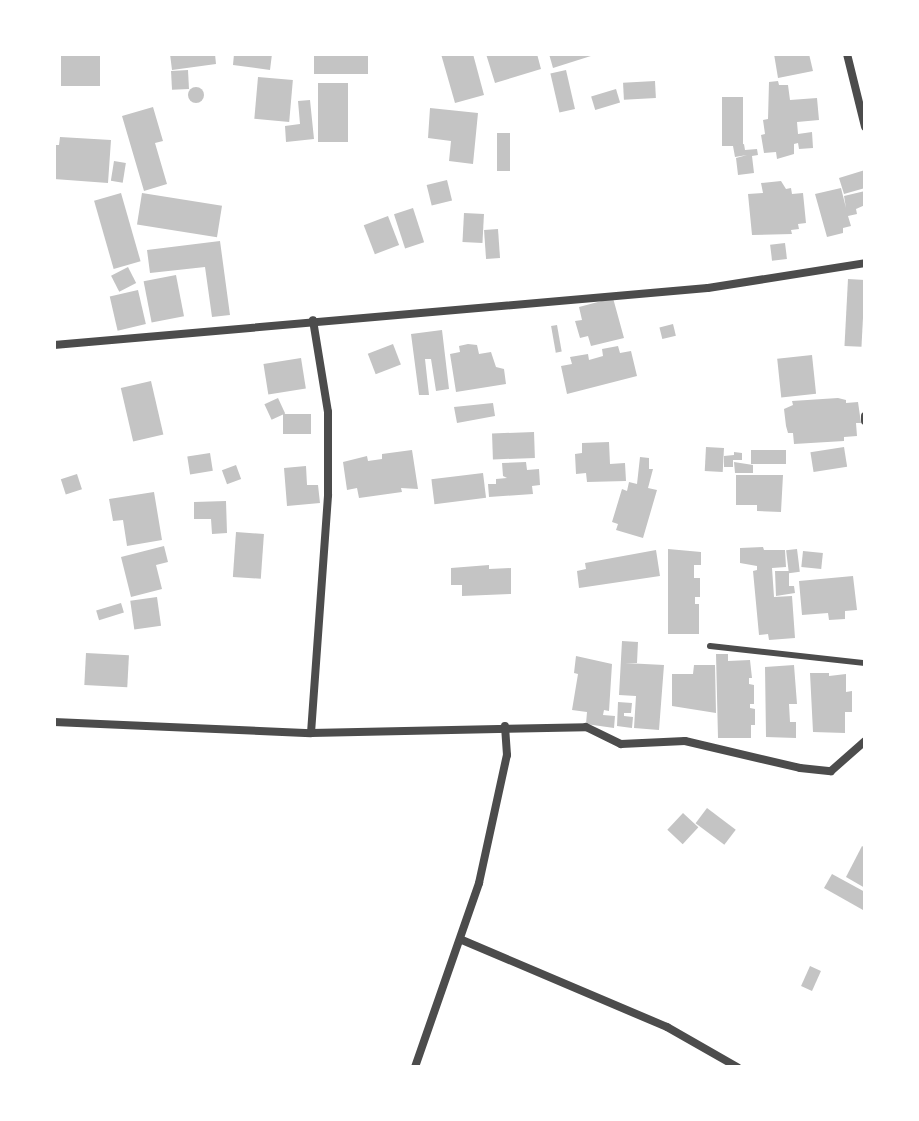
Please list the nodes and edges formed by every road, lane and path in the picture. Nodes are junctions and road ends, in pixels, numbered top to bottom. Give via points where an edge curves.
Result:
1 (847, 54) edge
2 (865, 127) edge
3 (865, 263) edge
4 (313, 320) junction
5 (54, 345) edge
6 (710, 646) dead end
7 (865, 663) edge
8 (54, 722) edge
9 (505, 726) junction
10 (311, 733) junction
11 (865, 741) edge
12 (462, 940) junction
13 (415, 1067) edge
14 (737, 1067) edge

1 - 2 street
3 - 4 street via 708,288
4 - 5 street
4 - 10 street via 328,412 328,495
6 - 7 lane
8 - 10 street
9 - 10 street
9 - 11 street via 586,727 621,744 685,741 831,771
9 - 12 street via 507,755 500,798
12 - 13 street
12 - 14 street via 667,1027

